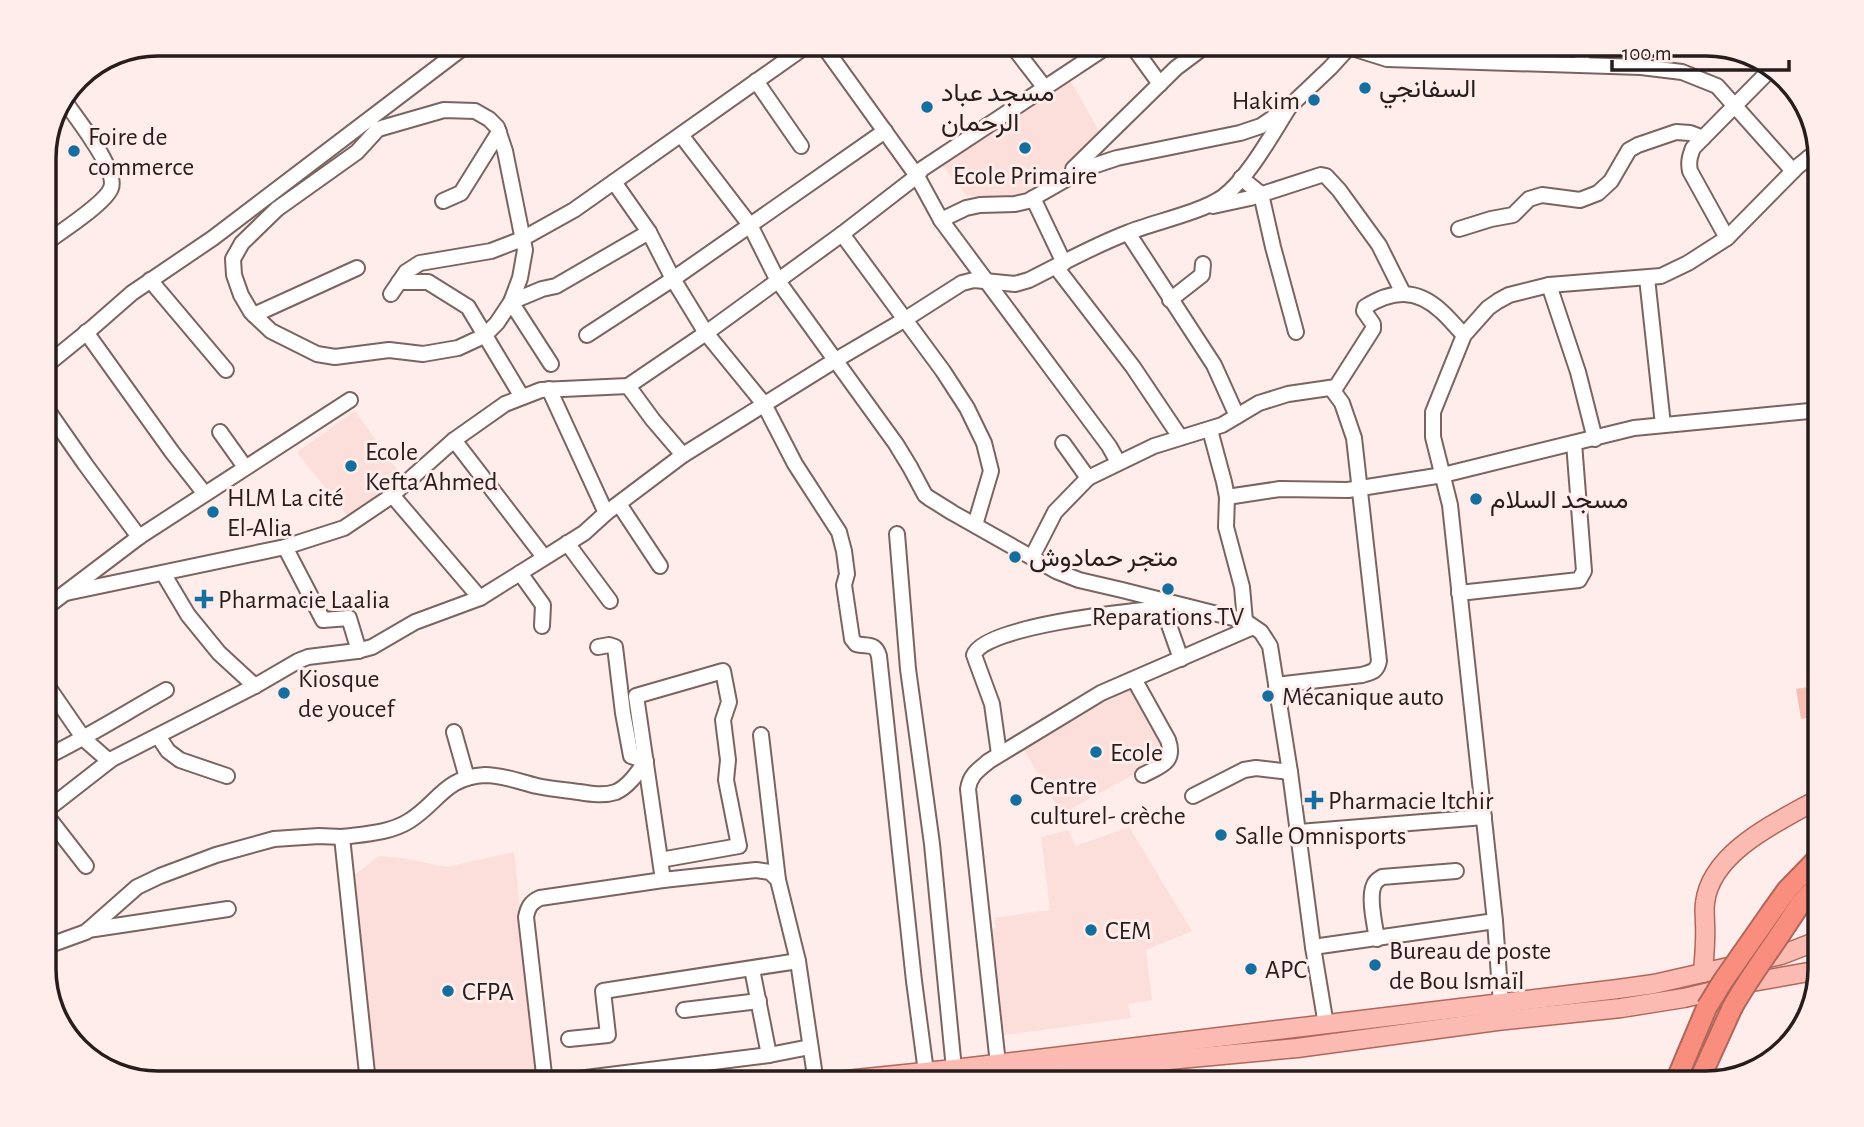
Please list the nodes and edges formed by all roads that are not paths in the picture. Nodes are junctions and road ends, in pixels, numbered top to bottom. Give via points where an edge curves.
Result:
1 (452, 56) edge
2 (791, 56) edge
3 (831, 56) edge
4 (1020, 56) edge
5 (1093, 56) edge
6 (1140, 56) edge
7 (1192, 56) edge
8 (1338, 56) edge
9 (1379, 56) edge
10 (1506, 56) edge
11 (1581, 56) edge
12 (1506, 62) junction
13 (1581, 65) junction
14 (1765, 75) edge
15 (756, 81) junction
16 (1160, 84) junction
17 (1045, 88) junction
18 (1735, 105) junction
19 (1290, 106) junction
20 (70, 108) edge
21 (885, 131) junction
22 (499, 132) junction
23 (681, 135) junction
24 (1703, 138) junction
25 (335, 146) junction
26 (801, 146) dead end
27 (346, 159) junction
28 (1808, 159) edge
29 (1793, 171) junction
30 (917, 176) junction
31 (1241, 178) junction
32 (1063, 179) junction
33 (614, 182) junction
34 (1261, 194) junction
35 (1033, 198) junction
36 (443, 201) dead end
37 (1195, 210) junction
38 (941, 220) junction
39 (750, 225) junction
40 (1459, 229) dead end
41 (649, 232) junction
42 (1128, 233) junction
43 (842, 234) junction
44 (56, 235) edge
45 (1727, 237) junction
46 (522, 239) junction
47 (1203, 264) dead end
48 (1060, 265) junction
49 (357, 268) dead end
50 (1647, 278) junction
51 (673, 279) junction
52 (150, 280) junction
53 (778, 281) junction
54 (993, 285) junction
55 (1549, 285) junction
56 (1403, 292) junction
57 (1170, 300) junction
58 (511, 302) junction
59 (254, 315) junction
60 (904, 320) junction
61 (1296, 331) dead end
62 (86, 332) junction
63 (706, 333) junction
64 (587, 335) dead end
65 (1464, 335) junction
66 (484, 336) junction
67 (56, 357) edge
68 (834, 361) junction
69 (551, 364) dead end
70 (226, 370) dead end
71 (628, 386) junction
72 (1331, 388) junction
73 (549, 389) junction
74 (522, 397) junction
75 (350, 400) dead end
76 (765, 404) junction
77 (1808, 411) edge
78 (1237, 416) junction
79 (56, 422) edge
80 (1663, 425) junction
81 (1210, 430) junction
82 (220, 432) dead end
83 (1180, 437) junction
84 (1595, 439) junction
85 (454, 440) junction
86 (1063, 443) dead end
87 (1574, 443) junction
88 (683, 454) junction
89 (1118, 462) junction
90 (245, 467) junction
91 (1443, 475) junction
92 (1088, 478) junction
93 (1359, 488) junction
94 (205, 494) junction
95 (392, 495) junction
96 (1227, 497) junction
97 (619, 504) junction
98 (606, 513) junction
99 (975, 525) junction
100 (897, 534) dead end
101 (139, 537) junction
102 (567, 543) junction
103 (285, 547) junction
104 (544, 557) junction
105 (1032, 557) junction
106 (660, 566) dead end
107 (163, 573) junction
108 (520, 573) junction
109 (66, 593) junction
110 (1459, 593) junction
111 (480, 598) junction
112 (56, 600) edge
113 (610, 601) dead end
114 (1163, 604) junction
115 (1249, 624) junction
116 (542, 626) dead end
117 (598, 647) dead end
118 (359, 651) junction
119 (1181, 660) junction
120 (1134, 679) junction
121 (1276, 685) junction
122 (255, 686) junction
123 (166, 690) dead end
124 (56, 702) edge
125 (454, 732) dead end
126 (761, 735) dead end
127 (158, 736) junction
128 (84, 739) junction
129 (56, 752) edge
130 (999, 754) junction
131 (109, 761) junction
132 (646, 761) junction
133 (1290, 772) junction
134 (1143, 775) dead end
135 (227, 776) dead end
136 (467, 778) junction
137 (1193, 796) dead end
138 (56, 803) edge
139 (1808, 805) edge
140 (1483, 817) junction
141 (56, 827) edge
142 (1299, 832) junction
143 (342, 837) junction
144 (660, 860) junction
145 (86, 866) dead end
146 (1808, 868) edge
147 (1456, 871) dead end
148 (663, 880) junction
149 (778, 880) junction
150 (1808, 896) edge
151 (228, 909) dead end
152 (1779, 918) junction
153 (1495, 921) junction
154 (88, 930) junction
155 (1377, 939) junction
156 (56, 943) edge
157 (1808, 945) edge
158 (1313, 947) junction
159 (798, 961) junction
160 (752, 969) junction
161 (1808, 972) edge
162 (1703, 973) junction
163 (759, 1001) junction
164 (1501, 1004) junction
165 (684, 1010) dead end
166 (1326, 1025) junction
167 (569, 1039) dead end
168 (810, 1047) junction
169 (769, 1055) junction
170 (998, 1063) junction
171 (954, 1069) junction
172 (367, 1071) edge
173 (545, 1071) edge
174 (642, 1071) edge
175 (814, 1071) edge
176 (926, 1071) edge
177 (935, 1071) edge
178 (1090, 1071) edge
179 (1680, 1071) edge
180 (1703, 1071) edge

1 - 25 street
2 - 15 street
3 - 21 street
4 - 17 street
5 - 17 street
6 - 16 street
7 - 16 street
8 - 19 street
9 - 12 street
10 - 12 street
11 - 13 street
12 - 13 street
13 - 18 street via 1682,72 1717,86
14 - 18 street
15 - 23 street
15 - 26 street
16 - 32 street
17 - 30 street
18 - 24 street
18 - 29 street
19 - 31 street
19 - 32 street via 1261,126 1240,133 1117,158
20 - 44 street via 97,146 112,176 112,187 104,199
21 - 30 street
21 - 39 street
22 - 27 street via 475,111 444,110 378,128
22 - 36 street via 461,192
22 - 46 street
23 - 33 street
23 - 39 street
24 - 40 street via 1676,132 1638,145 1629,150 1611,181 1598,192 1580,200 1542,195 1529,199 1513,215
24 - 45 street via 1688,163
25 - 27 street
25 - 52 street
27 - 59 street via 277,209 242,243 233,259 234,275
28 - 29 street
29 - 45 street
30 - 38 street
30 - 43 street
31 - 34 street
31 - 37 street via 1221,198
32 - 35 street
33 - 41 street
33 - 46 street
34 - 37 street
34 - 56 street via 1326,176 1379,245
34 - 61 street
35 - 38 street via 966,208
35 - 48 street
37 - 42 street
38 - 54 street
39 - 51 street
39 - 53 street
41 - 51 street
41 - 58 street via 556,286
42 - 48 street
42 - 57 street
43 - 53 street
43 - 60 street
45 - 50 street via 1677,270
46 - 58 street via 520,278
46 - 66 street via 491,251 420,262 395,288 428,282 468,307
47 - 57 street via 1202,275
48 - 54 street via 1022,282
48 - 83 street
49 - 59 street
50 - 55 street
50 - 80 street
51 - 63 street
51 - 64 street
52 - 62 street
52 - 70 street
53 - 63 street
53 - 68 street
54 - 60 street via 974,280 962,283
54 - 89 street
55 - 65 street via 1498,301
55 - 84 street
56 - 65 street via 1432,304
56 - 72 street via 1366,307 1373,329 1339,384
57 - 78 street via 1214,365
58 - 66 street
58 - 69 street
59 - 66 street via 294,344 335,357 388,350 423,354 458,348
60 - 68 street
60 - 99 street via 943,370 984,443 991,471
62 - 67 street
62 - 94 street
63 - 71 street
63 - 76 street
65 - 91 street via 1433,412 1433,437
66 - 74 street
68 - 76 street
68 - 99 street via 911,467 925,495
71 - 73 street
71 - 88 street
72 - 78 street via 1279,396
72 - 93 street via 1354,438
73 - 74 street
73 - 98 street
74 - 85 street
75 - 90 street
76 - 88 street
76 - 176 street via 795,464 839,532 852,639 856,644 874,646 879,656
77 - 80 street
78 - 81 street
79 - 101 street
80 - 84 street
81 - 83 street
81 - 96 street
82 - 90 street
83 - 89 street
84 - 87 street
85 - 95 street
85 - 104 street
86 - 92 street
87 - 91 street
87 - 110 street via 1583,534 1584,571 1579,580
88 - 97 street
89 - 92 street
90 - 94 street
91 - 93 street
91 - 110 street
92 - 105 street via 1055,512
93 - 96 street via 1280,489
93 - 121 street via 1378,668 1362,675
94 - 101 street
95 - 103 street via 344,528
95 - 111 street
96 - 115 street via 1226,527
97 - 98 street
97 - 106 street
98 - 102 street
99 - 105 street
100 - 171 street
101 - 109 street
102 - 104 street
102 - 113 street
103 - 107 street
103 - 118 street via 323,621 349,618
104 - 108 street
105 - 114 street via 1079,580
107 - 109 street
107 - 122 street via 196,625
108 - 111 street
108 - 116 street via 543,605
109 - 112 street
110 - 140 street
111 - 118 street via 415,622
114 - 115 street
114 - 119 street
114 - 130 street via 1072,618 1004,635 978,647 974,654 992,704
115 - 119 street
115 - 121 street via 1270,646
117 - 132 street via 615,647 631,756
118 - 122 street via 308,657
119 - 120 street
120 - 130 street via 1101,693
120 - 134 street via 1172,750 1167,762
121 - 133 street
122 - 127 street
123 - 128 street
124 - 128 street
125 - 136 street
126 - 149 street
127 - 131 street
127 - 135 street via 180,760
128 - 129 street
128 - 131 street
130 - 170 street via 972,775 968,789
131 - 138 street
132 - 136 street via 630,782 600,795 498,776
132 - 144 street
132 - 144 street via 636,696 723,671 729,702 723,720 726,780 739,846
133 - 137 street via 1244,770
133 - 142 street
136 - 143 street via 451,785 401,826
139 - 162 main road via 1742,845 1710,881 1704,904
140 - 142 street
140 - 153 street
141 - 145 street
142 - 158 street
143 - 154 street via 274,839 216,855 137,887
143 - 172 street
144 - 148 street
146 - 152 highway via 1787,890
147 - 155 street via 1376,881 1372,896
148 - 149 street via 756,870 770,872
148 - 173 street via 540,898 527,910
149 - 159 street
150 - 152 highway
151 - 154 street
152 - 179 highway, bridge via 1723,981
152 - 180 highway, bridge via 1768,955 1732,1008
153 - 155 street
153 - 164 street
154 - 156 street
155 - 158 street
157 - 162 main road
158 - 166 street
159 - 160 street
159 - 168 street
160 - 163 street
160 - 167 street via 603,991 608,1035
161 - 178 main road via 1620,1008
162 - 164 main road
163 - 165 street
163 - 169 street
164 - 166 main road
166 - 170 main road
168 - 169 street
168 - 175 street
169 - 174 street
170 - 171 main road
171 - 177 main road

